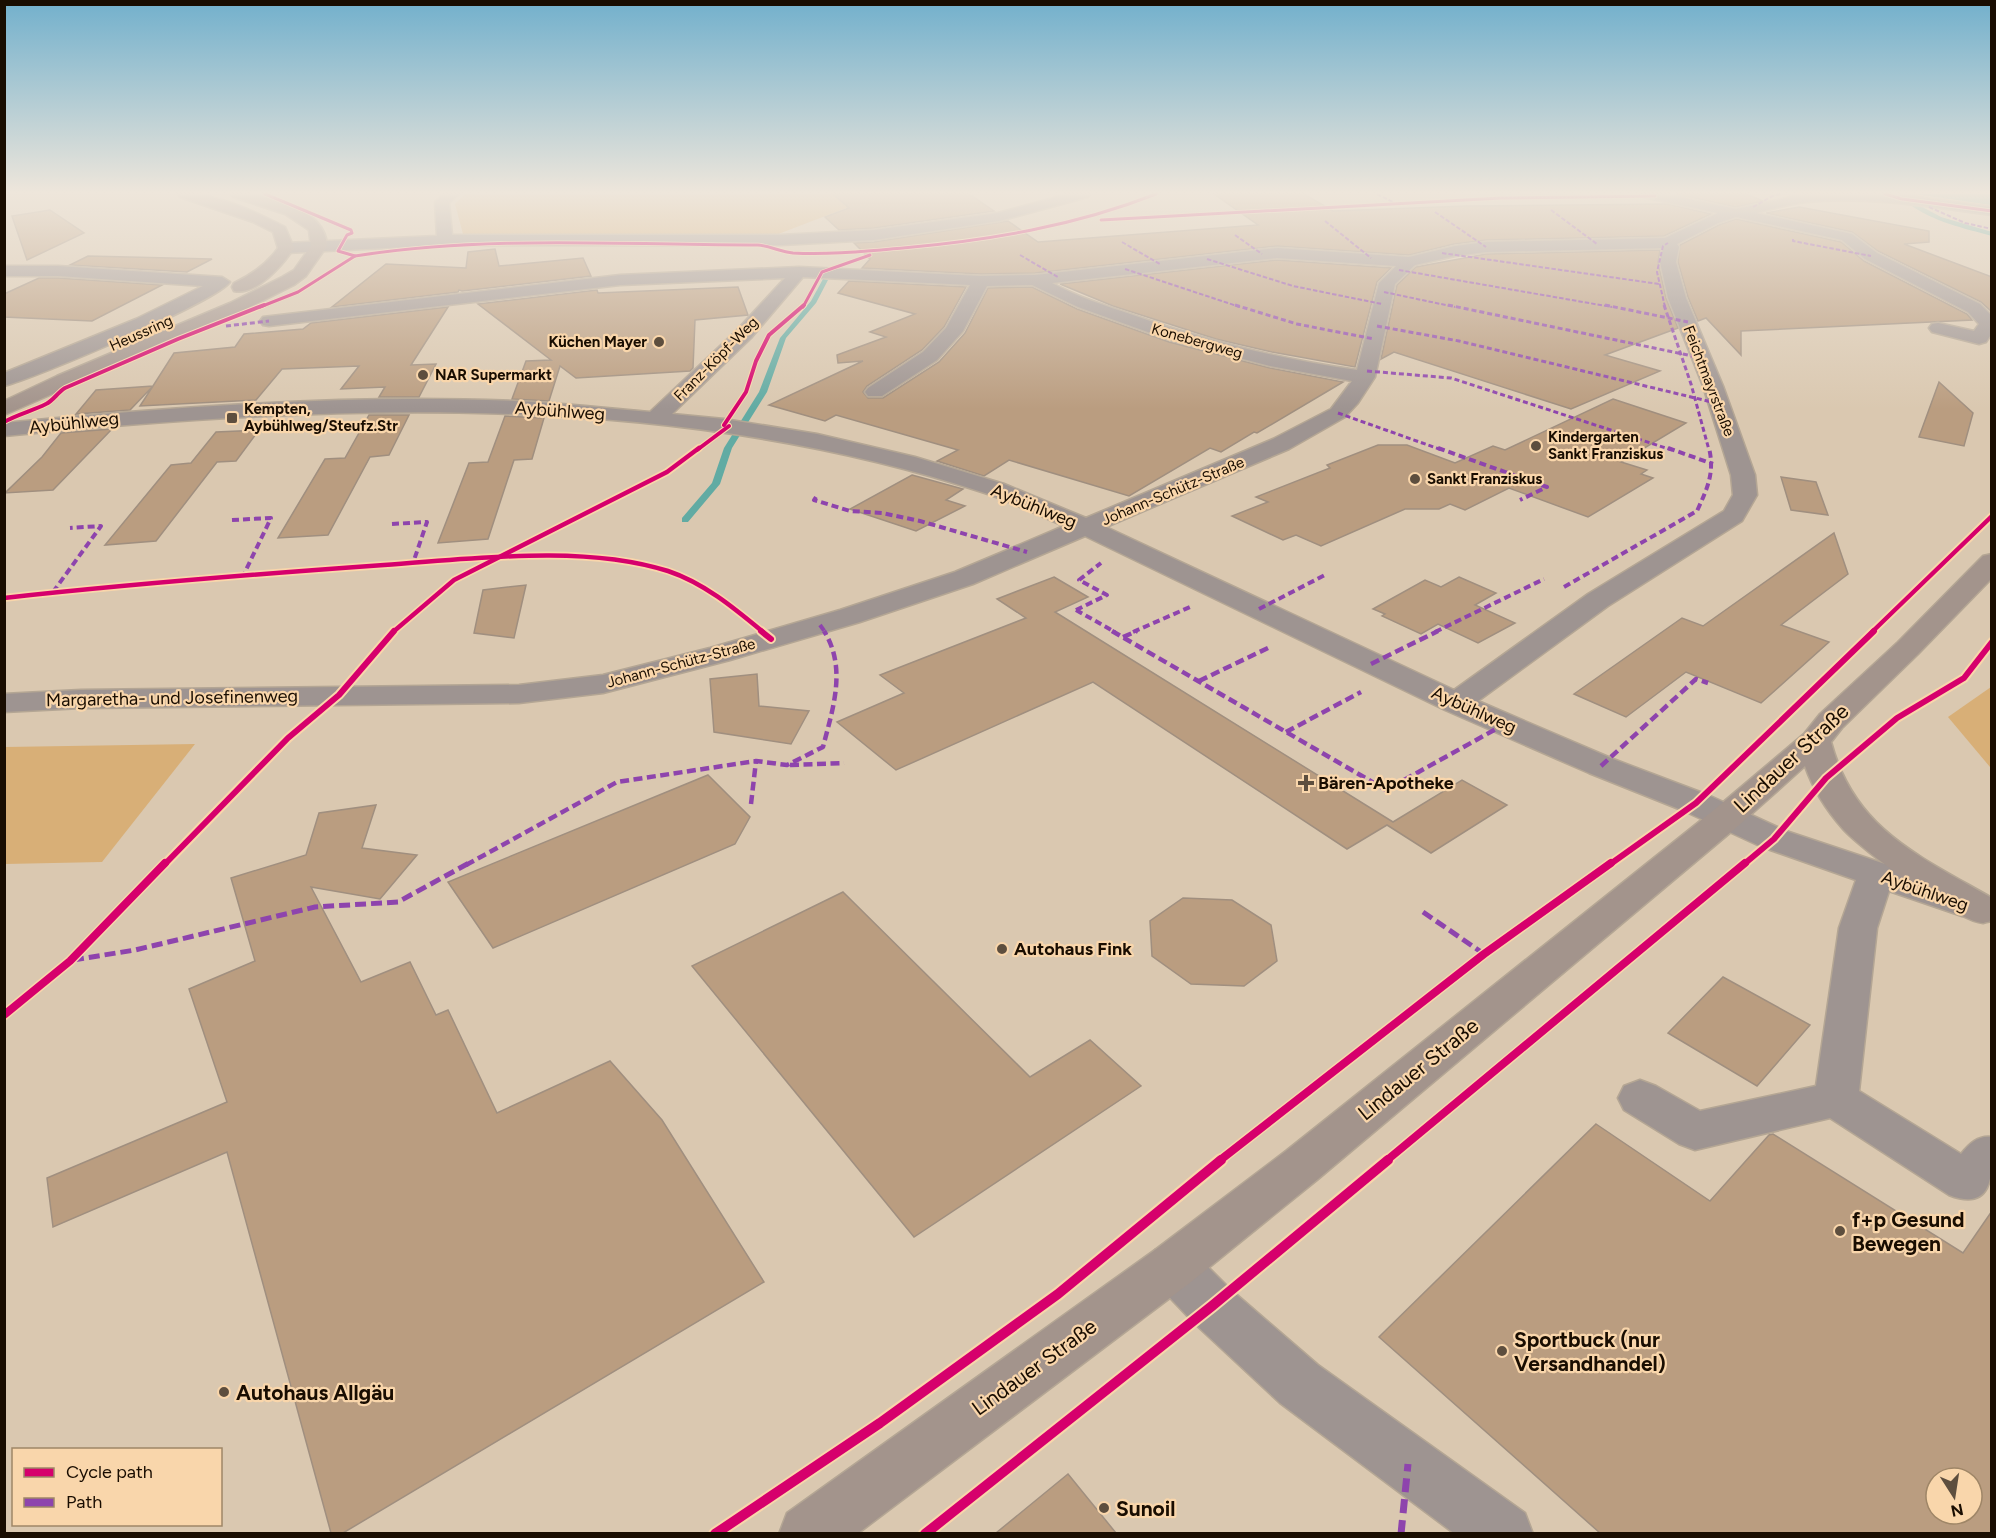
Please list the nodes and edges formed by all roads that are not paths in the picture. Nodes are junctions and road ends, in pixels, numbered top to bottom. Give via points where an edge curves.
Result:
1 (272, 266) edge
2 (304, 266) edge
3 (317, 266) edge
4 (795, 266) edge
5 (1147, 266) edge
6 (1405, 266) edge
7 (1669, 266) edge
8 (1890, 266) edge
9 (4, 271) edge
10 (799, 272) junction
11 (300, 273) junction
12 (1035, 280) junction
13 (981, 281) junction
14 (269, 321) dead end
15 (1938, 328) dead end
16 (1985, 339) edge
17 (1365, 377) junction
18 (4, 380) edge
19 (4, 390) edge
20 (875, 392) dead end
21 (4, 409) edge
22 (656, 418) junction
23 (4, 430) edge
24 (1088, 527) junction
25 (1992, 562) edge
26 (519, 694) joint
27 (4, 703) edge
28 (1456, 703) junction
29 (1815, 741) junction
30 (1726, 818) junction
31 (1876, 874) junction
32 (1987, 912) edge
33 (1640, 1098) dead end
34 (1836, 1099) junction
35 (1992, 1157) edge
36 (1173, 1266) junction
37 (808, 1533) edge
38 (1504, 1533) edge

1 - 19 main road, Heussring via 258,278 215,300
2 - 11 main road, Heussring
3 - 11 street
4 - 10 street
5 - 12 street
6 - 17 street, Johann-Schütz-Straße via 1387,283
7 - 28 street, Feichtmayrstraße via 1677,298 1720,404 1743,475 1745,495 1733,516 1598,600
8 - 16 street via 1974,308 1989,324
9 - 18 street via 222,282 132,328
10 - 13 street
10 - 14 street via 620,280
10 - 22 street, Franz-Köpf-Weg via 744,334
11 - 21 main road, Heussring via 236,307
12 - 13 street
12 - 17 street, Konebergweg via 1083,304 1180,337 1303,369
13 - 20 street via 954,331 930,356
15 - 16 street
17 - 24 street, Johann-Schütz-Straße via 1351,399 1328,419 1281,444
22 - 23 street, Aybühlweg via 514,407 369,405 173,414
22 - 24 street, Aybühlweg via 817,441 908,462 996,489
24 - 26 street, Johann-Schütz-Straße via 964,578 830,622 603,684
24 - 28 street, Aybühlweg
25 - 29 main road, Lindauer Straße
26 - 27 street, Margaretha- und Josefinenweg
28 - 30 street, Aybühlweg
29 - 30 main road, Lindauer Straße
29 - 32 main road via 1826,778 1846,812 1891,854
30 - 31 street, Aybühlweg
30 - 36 main road, Lindauer Straße
31 - 32 street, Aybühlweg
31 - 34 street via 1858,928
33 - 34 street via 1695,1131
34 - 35 street via 1966,1182 1988,1155
36 - 37 main road, Lindauer Straße
36 - 38 street via 1299,1384

